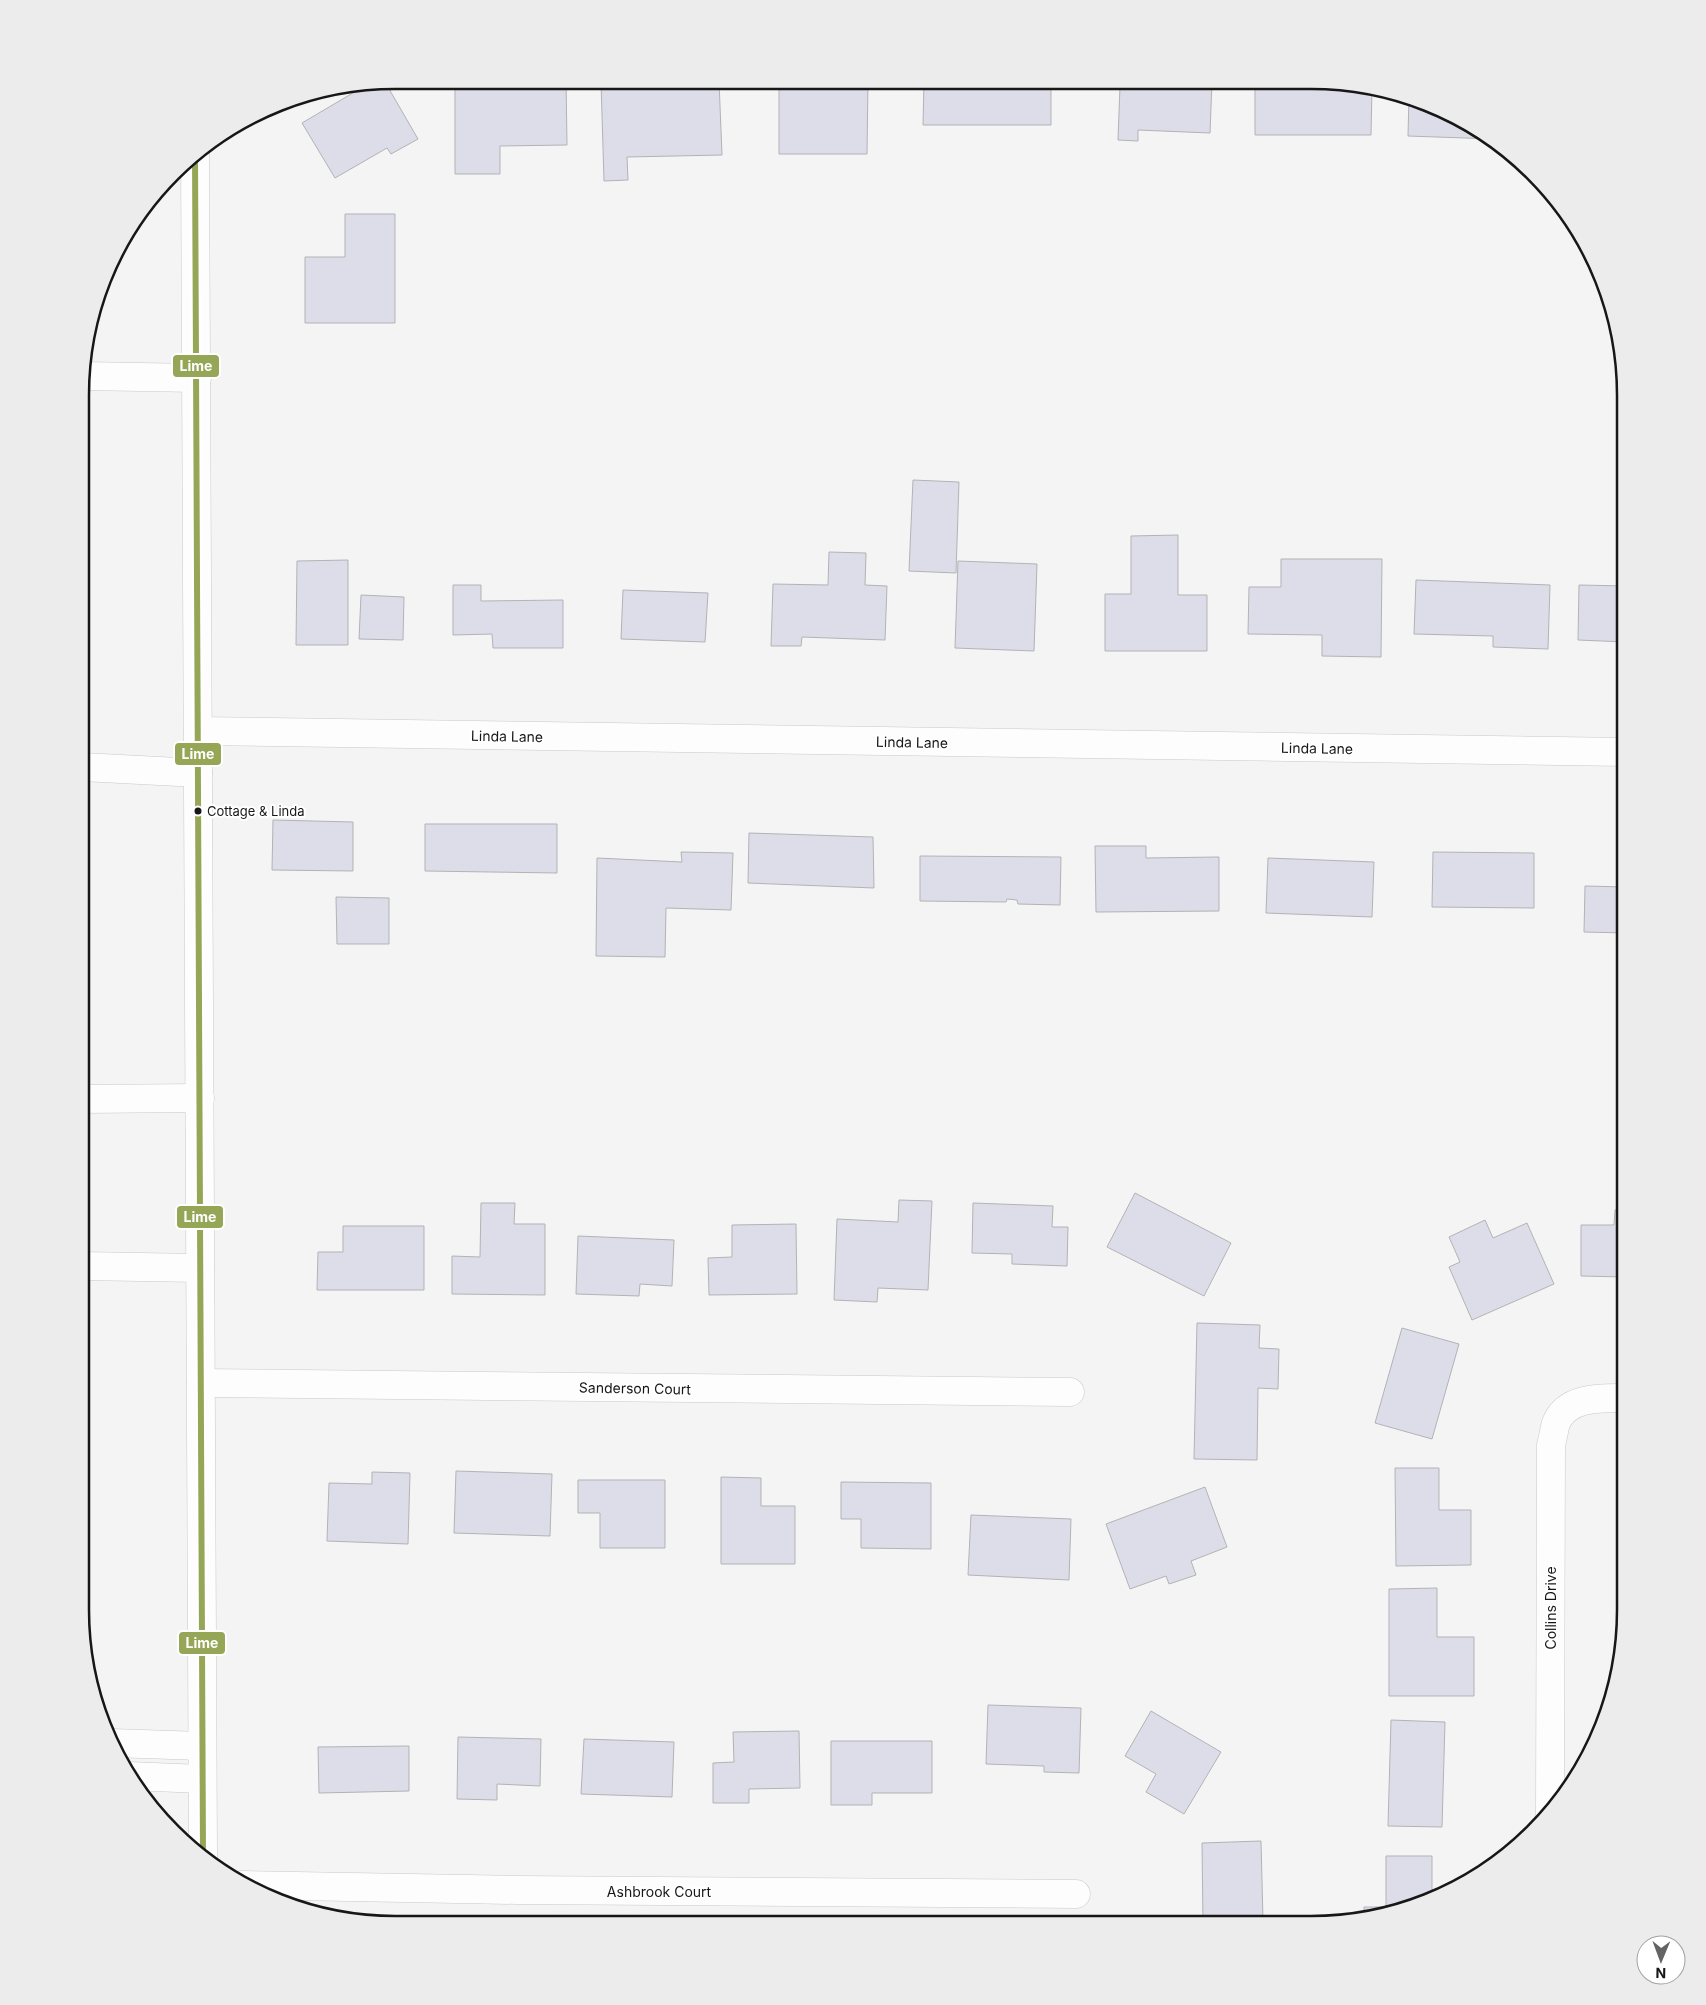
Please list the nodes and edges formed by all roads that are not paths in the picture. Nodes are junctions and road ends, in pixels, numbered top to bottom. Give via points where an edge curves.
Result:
1 (196, 162) edge
2 (89, 376) edge
3 (197, 378) junction
4 (198, 731) junction
5 (1617, 752) edge
6 (89, 761) edge
7 (198, 772) junction
8 (200, 1098) junction
9 (89, 1099) edge
10 (89, 1266) edge
11 (200, 1268) junction
12 (201, 1383) junction
13 (1070, 1392) dead end
14 (1617, 1398) edge
15 (119, 1743) edge
16 (202, 1746) junction
17 (138, 1776) edge
18 (202, 1779) junction
19 (1550, 1802) edge
20 (203, 1849) edge
21 (260, 1885) edge
22 (1076, 1894) dead end

1 - 3 street
2 - 3 street
3 - 4 street
4 - 5 street, Linda Lane
4 - 7 street
6 - 7 street
7 - 8 street
8 - 9 street
8 - 11 street
10 - 11 street
11 - 12 street
12 - 13 street, Sanderson Court
12 - 16 street
14 - 19 street, Collins Drive via 1582,1401 1568,1407 1557,1421 1551,1445
15 - 16 street
16 - 18 street
17 - 18 street
18 - 20 street
21 - 22 street, Ashbrook Court

